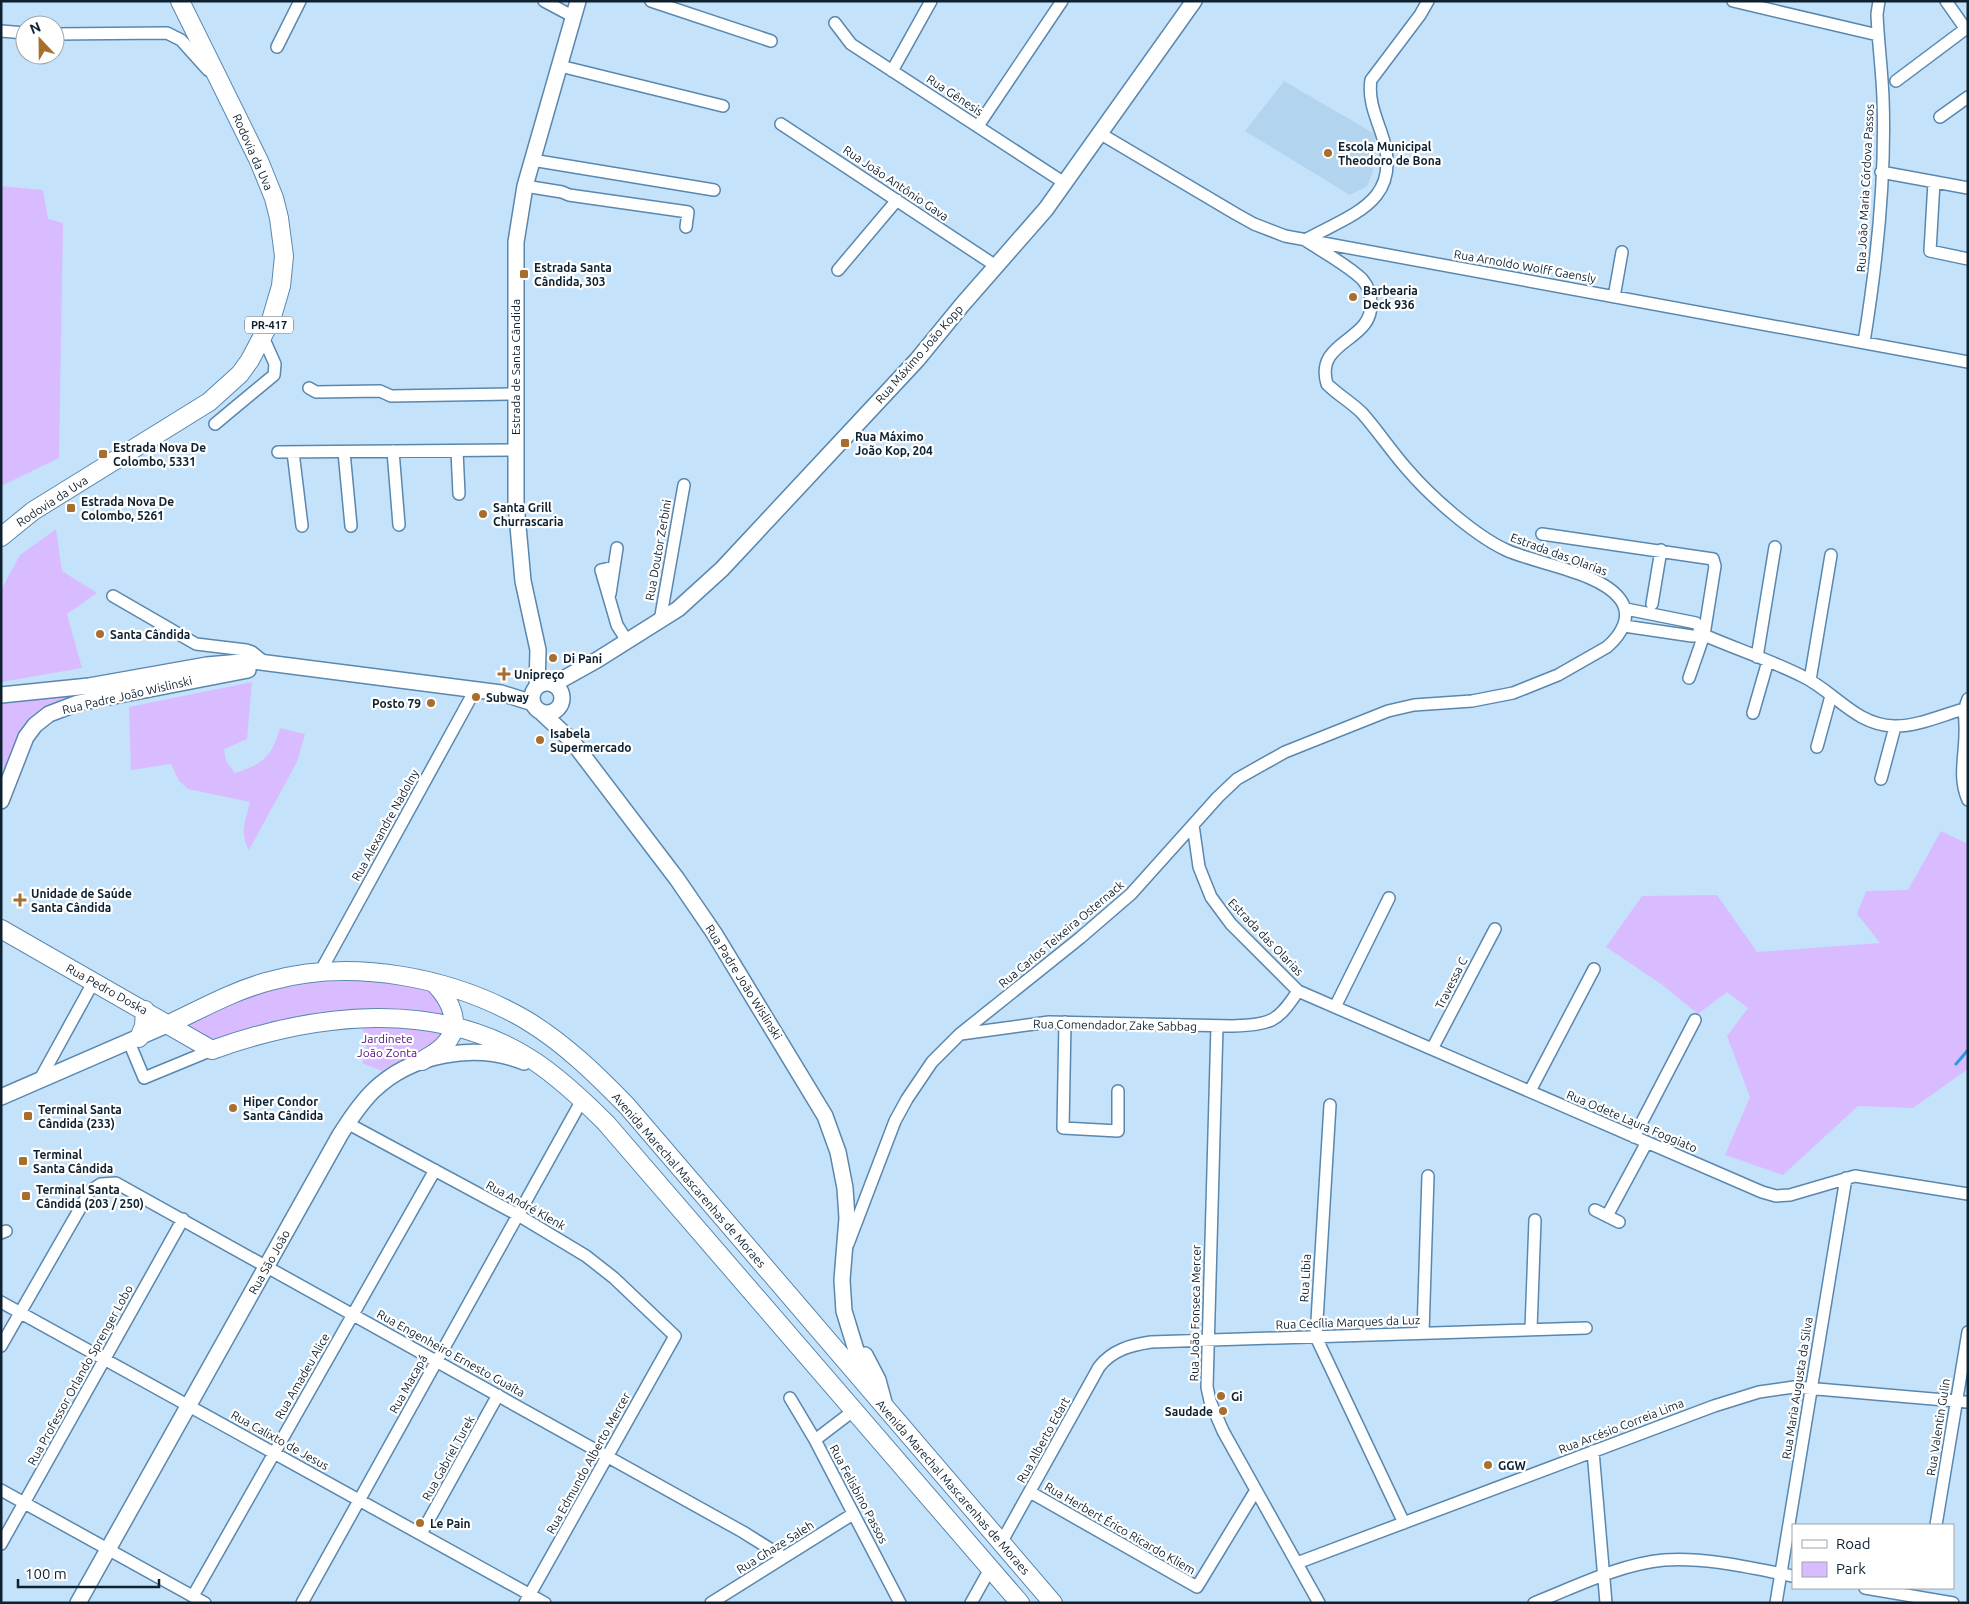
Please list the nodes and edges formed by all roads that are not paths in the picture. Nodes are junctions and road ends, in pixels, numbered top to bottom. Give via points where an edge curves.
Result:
1 (180, 1) edge
2 (300, 1) edge
3 (544, 1) edge
4 (578, 1) edge
5 (651, 1) edge
6 (931, 1) edge
7 (1062, 1) edge
8 (1194, 1) edge
9 (1428, 1) edge
10 (1733, 1) edge
11 (1879, 1) edge
12 (1946, 1) edge
13 (574, 17) junction
14 (835, 23) dead end
15 (1967, 27) edge
16 (1, 31) edge
17 (15, 33) edge
18 (65, 34) edge
19 (1878, 35) junction
20 (771, 40) dead end
21 (277, 47) dead end
22 (560, 66) junction
23 (892, 70) junction
24 (1896, 81) dead end
25 (223, 87) junction
26 (1968, 98) edge
27 (723, 106) dead end
28 (1940, 117) dead end
29 (781, 124) dead end
30 (978, 126) junction
31 (1100, 134) junction
32 (532, 160) junction
33 (1881, 172) junction
34 (1934, 182) junction
35 (1066, 184) junction
36 (525, 186) junction
37 (1968, 188) edge
38 (714, 190) dead end
39 (897, 200) junction
40 (686, 227) dead end
41 (1305, 240) junction
42 (1622, 252) dead end
43 (1968, 259) edge
44 (996, 266) junction
45 (838, 270) dead end
46 (1614, 297) junction
47 (264, 337) junction
48 (1864, 342) junction
49 (1968, 362) edge
50 (309, 388) dead end
51 (515, 394) junction
52 (215, 424) dead end
53 (457, 450) junction
54 (515, 450) junction
55 (392, 451) junction
56 (278, 452) dead end
57 (293, 452) junction
58 (344, 452) junction
59 (684, 485) dead end
60 (459, 494) dead end
61 (399, 525) dead end
62 (302, 526) dead end
63 (352, 526) dead end
64 (1542, 534) dead end
65 (1, 537) edge
66 (1775, 547) dead end
67 (617, 548) dead end
68 (1661, 550) junction
69 (1831, 555) dead end
70 (113, 596) dead end
71 (1652, 604) dead end
72 (1626, 609) junction
73 (1662, 616) junction
74 (660, 621) junction
75 (1624, 626) junction
76 (1659, 630) junction
77 (1704, 635) junction
78 (627, 641) junction
79 (538, 650) junction
80 (1757, 656) junction
81 (264, 661) junction
82 (1768, 661) junction
83 (306, 668) junction
84 (179, 670) junction
85 (1689, 678) dead end
86 (1810, 680) junction
87 (475, 690) junction
88 (128, 693) junction
89 (559, 694) junction
90 (1, 695) edge
91 (1831, 696) junction
92 (536, 698) junction
93 (1966, 704) edge
94 (1753, 713) dead end
95 (1895, 727) junction
96 (572, 741) junction
97 (1817, 746) dead end
98 (1881, 779) dead end
99 (1968, 800) edge
100 (1, 801) edge
101 (1193, 825) junction
102 (1389, 898) dead end
103 (1, 929) edge
104 (1494, 929) dead end
105 (1594, 969) dead end
106 (319, 974) junction
107 (94, 981) junction
108 (434, 983) junction
109 (1298, 991) junction
110 (1335, 1007) junction
111 (145, 1010) junction
112 (196, 1011) junction
113 (1695, 1020) dead end
114 (1065, 1022) junction
115 (169, 1024) junction
116 (453, 1025) junction
117 (1217, 1026) junction
118 (960, 1034) junction
119 (134, 1040) junction
120 (1432, 1049) junction
121 (212, 1050) junction
122 (422, 1061) junction
123 (550, 1072) junction
124 (39, 1081) junction
125 (1118, 1091) dead end
126 (1530, 1092) junction
127 (1, 1097) edge
128 (582, 1100) junction
129 (1330, 1105) dead end
130 (347, 1123) junction
131 (1634, 1137) junction
132 (1647, 1142) junction
133 (434, 1170) junction
134 (1428, 1176) dead end
135 (1846, 1178) junction
136 (1968, 1194) edge
137 (1595, 1210) dead end
138 (518, 1215) junction
139 (1607, 1216) junction
140 (183, 1219) junction
141 (1536, 1220) dead end
142 (1619, 1222) dead end
143 (845, 1253) junction
144 (267, 1266) junction
145 (1, 1302) edge
146 (20, 1312) junction
147 (353, 1314) junction
148 (805, 1315) junction
149 (774, 1320) junction
150 (1586, 1328) dead end
151 (1531, 1329) junction
152 (1968, 1332) edge
153 (1423, 1333) junction
154 (674, 1336) joint
155 (1316, 1337) junction
156 (1207, 1340) junction
157 (855, 1342) junction
158 (1, 1346) edge
159 (1113, 1353) joint
160 (104, 1359) junction
161 (437, 1361) junction
162 (868, 1388) junction
163 (1811, 1388) junction
164 (498, 1395) junction
165 (790, 1398) dead end
166 (1962, 1402) edge
167 (189, 1405) junction
168 (886, 1410) junction
169 (853, 1411) junction
170 (815, 1440) junction
171 (885, 1449) junction
172 (1593, 1451) junction
173 (274, 1453) junction
174 (607, 1456) junction
175 (1, 1490) edge
176 (1256, 1490) junction
177 (1030, 1492) junction
178 (359, 1500) junction
179 (24, 1503) junction
180 (853, 1514) junction
181 (1404, 1523) junction
182 (1936, 1524) edge
183 (422, 1534) junction
184 (997, 1538) junction
185 (1, 1544) edge
186 (108, 1549) junction
187 (783, 1558) junction
188 (1297, 1563) junction
189 (990, 1569) junction
190 (1781, 1574) junction
191 (1604, 1576) junction
192 (1792, 1576) edge
193 (1872, 1589) edge
194 (193, 1596) junction
195 (1924, 1596) edge
196 (528, 1599) edge
197 (78, 1603) edge
198 (205, 1603) edge
199 (302, 1603) edge
200 (545, 1603) edge
201 (710, 1603) edge
202 (900, 1603) edge
203 (971, 1603) edge
204 (1020, 1603) edge
205 (1053, 1603) edge
206 (1319, 1603) edge
207 (1534, 1603) edge
208 (1606, 1603) edge
209 (1776, 1603) edge
210 (1953, 1603) edge

1 - 25 highway, Rodovia da Uva / PR-417
2 - 21 street
3 - 13 street
4 - 13 main road, Estrada de Santa Cândida
5 - 20 street
6 - 23 street
7 - 30 street
8 - 31 main road, Rua Máximo João Kopp
9 - 41 street via 1371,80 1372,107 1388,156 1389,168 1382,188 1366,206
10 - 19 street
11 - 19 street, Rua João Maria Córdova Passos
12 - 15 street
13 - 22 main road, Estrada de Santa Cândida
14 - 23 street, Rua Gênesis via 851,44
15 - 24 street
16 - 17 street
18 - 25 street via 167,32 181,40
19 - 33 street, Rua João Maria Córdova Passos via 1883,98
22 - 27 street
22 - 32 main road, Estrada de Santa Cândida
23 - 30 street, Rua Gênesis
25 - 47 highway, Rodovia da Uva / PR-417 via 268,181 279,218 284,256 280,286
26 - 28 street
29 - 39 street, Rua João Antônio Gava
30 - 35 street, Rua Gênesis
31 - 35 main road, Rua Máximo João Kopp
31 - 41 street, Rua Arnoldo Wolff Gaensly via 1254,224
32 - 36 main road, Estrada de Santa Cândida
32 - 38 street
33 - 34 street
33 - 48 street, Rua João Maria Córdova Passos via 1876,268
34 - 37 street
34 - 43 street via 1930,252
35 - 44 main road, Rua Máximo João Kopp
36 - 40 street via 688,212
36 - 51 main road, Estrada de Santa Cândida via 516,242
39 - 44 street, Rua João Antônio Gava
39 - 45 street
41 - 46 street, Rua Arnoldo Wolff Gaensly
41 - 72 street, Estrada das Olarias via 1360,278 1368,287 1371,299 1372,311 1368,322 1328,358 1324,368 1327,384 1360,412 1415,478 1482,536 1516,554 1602,583 1620,598
42 - 46 street
44 - 74 main road, Rua Máximo João Kopp via 917,360 716,576
46 - 48 street, Rua Arnoldo Wolff Gaensly
47 - 52 street via 275,364 274,375
47 - 65 highway, Rodovia da Uva / PR-417 via 240,374 209,402 33,511
48 - 49 street, Rua Arnoldo Wolff Gaensly
50 - 51 street via 316,392 380,391 391,396
51 - 54 main road, Estrada de Santa Cândida
53 - 54 street
53 - 55 street
53 - 60 street
54 - 79 main road, Estrada de Santa Cândida via 521,565
55 - 58 street
55 - 61 street
56 - 57 street
57 - 58 street
57 - 62 street
58 - 63 street
59 - 74 street, Rua Doutor Zerbini
64 - 68 street
66 - 80 street
67 - 78 street via 614,567 602,570 617,625
68 - 71 street
68 - 77 street via 1708,556 1714,562
69 - 86 street
70 - 81 street via 196,644 246,650
72 - 73 street
72 - 75 street
73 - 76 street
73 - 77 street via 1696,623
74 - 78 main road, Rua Máximo João Kopp
75 - 76 street
75 - 101 street via 1607,648 1534,686 1472,702 1402,707 1285,752 1237,779
76 - 77 street
77 - 80 street
77 - 85 street
78 - 89 main road, Rua Máximo João Kopp via 597,660
79 - 89 main road, Estrada de Santa Cândida
79 - 92 main road, Estrada de Santa Cândida
80 - 82 street
81 - 83 main road, Rua Padre João Wislinski
81 - 84 main road, Rua Padre João Wislinski via 226,662
82 - 86 street
82 - 94 street
83 - 87 main road, Rua Padre João Wislinski
83 - 88 main road, Rua Padre João Wislinski via 229,673
84 - 88 main road via 168,682
84 - 90 main road, Rua Padre João Wislinski via 89,686
86 - 91 street
87 - 92 main road, Rua Padre João Wislinski
87 - 106 street, Rua Alexandre Nadolny
88 - 100 main road, Rua Padre João Wislinski via 68,706 42,719 22,743
89 - 92 main road via 545,683
89 - 92 main road via 552,713
89 - 96 main road, Rua Padre João Wislinski via 562,716
91 - 95 street via 1866,721
91 - 97 street
92 - 96 main road, Rua Padre João Wislinski
93 - 95 street
93 - 99 street via 1962,769
95 - 98 street
96 - 143 main road, Rua Padre João Wislinski via 695,905 825,1116 843,1170 847,1218
101 - 109 street, Estrada das Olarias via 1199,867 1210,897 1231,924
101 - 118 street, Rua Carlos Teixeira Osternack via 1113,910
102 - 110 street
103 - 107 highway, Rua Pedro Doska
104 - 120 street, Travessa C
105 - 126 street
106 - 108 highway, Avenida Marechal Mascarenhas de Moraes via 383,974
106 - 112 highway, Avenida Marechal Mascarenhas de Moraes via 269,981
107 - 111 highway, Rua Pedro Doska
107 - 124 street
108 - 116 highway via 450,1004
108 - 148 highway, Avenida Marechal Mascarenhas de Moraes via 477,997 526,1020 590,1070 641,1122
109 - 110 street, Rua Odete Laura Foggiato
109 - 117 street, Rua Comendador Zake Sabbag via 1283,1013 1268,1022
110 - 120 street, Rua Odete Laura Foggiato
111 - 112 highway
111 - 115 highway, Rua Pedro Doska
111 - 119 highway via 144,1026
112 - 115 highway, Avenida Marechal Mascarenhas de Moraes
113 - 131 street
114 - 117 street, Rua Comendador Zake Sabbag
114 - 118 street, Rua Comendador Zake Sabbag
114 - 125 street via 1063,1128 1118,1131
115 - 119 main road, Avenida Marechal Mascarenhas de Moraes
115 - 121 highway, Rua Pedro Doska
116 - 121 highway, Avenida Marechal Mascarenhas de Moraes via 406,1019 322,1021 276,1029
116 - 122 highway via 445,1045
116 - 123 highway, Avenida Marechal Mascarenhas de Moraes via 504,1044
117 - 156 street, Rua João Fonseca Mercer
118 - 143 street via 922,1075 899,1113
119 - 121 street, Avenida Marechal Mascarenhas de Moraes via 144,1078
119 - 124 main road, Avenida Marechal Mascarenhas de Moraes
120 - 126 street, Rua Odete Laura Foggiato
122 - 123 main road, Rua São João via 449,1054 489,1052
122 - 130 main road, Rua São João via 381,1084
123 - 128 highway, Avenida Marechal Mascarenhas de Moraes
124 - 127 main road, Avenida Marechal Mascarenhas de Moraes
126 - 131 street, Rua Odete Laura Foggiato
128 - 138 street, Rua Macapá
128 - 149 highway, Avenida Marechal Mascarenhas de Moraes via 606,1123
129 - 155 street, Rua Líbia
130 - 133 street, Rua André Klenk
130 - 144 main road, Rua São João
131 - 132 street, Rua Odete Laura Foggiato
132 - 135 street, Rua Odete Laura Foggiato via 1776,1196 1806,1191
132 - 139 street
133 - 138 street, Rua André Klenk
133 - 147 street, Rua Amadeu Alice
134 - 153 street
135 - 136 street, Rua Odete Laura Foggiato via 1863,1177
135 - 163 street, Rua Maria Augusta da Silva
137 - 139 street
138 - 154 street, Rua André Klenk via 601,1266
138 - 161 street, Rua Macapá
139 - 142 street
140 - 144 street, Rua Engenheiro Ernesto Guaíta
140 - 146 street, Rua Engenheiro Ernesto Guaíta via 124,1186 101,1184 90,1191
140 - 160 street, Rua Professor Orlando Sprenger Lobo
141 - 151 street
143 - 157 main road via 842,1296
144 - 147 street, Rua Engenheiro Ernesto Guaíta
144 - 167 main road, Rua São João
145 - 146 street, Rua Calixto de Jesus
146 - 158 street
146 - 160 street, Rua Calixto de Jesus
147 - 161 street, Rua Engenheiro Ernesto Guaíta
147 - 173 street, Rua Amadeu Alice
148 - 149 highway via 793,1309
148 - 162 highway, Avenida Marechal Mascarenhas de Moraes
149 - 169 highway, Avenida Marechal Mascarenhas de Moraes
150 - 151 street, Rua Cecília Marques da Luz
151 - 153 street, Rua Cecília Marques da Luz
152 - 166 street, Rua Valentin Gulin
153 - 155 street, Rua Cecília Marques da Luz
154 - 174 street, Rua Edmundo Alberto Mercer
155 - 156 street, Rua Cecília Marques da Luz
155 - 181 street, Rua Líbia
156 - 159 street, Rua Cecília Marques da Luz via 1151,1342
156 - 176 street, Rua João Fonseca Mercer via 1206,1373 1210,1401
157 - 162 main road
157 - 168 main road via 873,1369
159 - 177 street, Rua Alberto Edart via 1099,1367
160 - 167 street, Rua Calixto de Jesus
160 - 179 street, Rua Professor Orlando Sprenger Lobo
161 - 164 street, Rua Engenheiro Ernesto Guaíta
161 - 178 street, Rua Macapá
162 - 168 highway, Avenida Marechal Mascarenhas de Moraes
162 - 171 highway
163 - 166 street, Rua Arcésio Correia Lima
163 - 172 street, Rua Arcésio Correia Lima via 1780,1388 1737,1398
163 - 190 street, Rua Maria Augusta da Silva
164 - 174 street, Rua Engenheiro Ernesto Guaíta
164 - 183 street, Rua Gabriel Turek
165 - 170 street
166 - 182 street, Rua Valentin Gulin
167 - 173 street, Rua Calixto de Jesus
167 - 186 main road, Rua São João
168 - 184 highway, Avenida Marechal Mascarenhas de Moraes
169 - 170 street, Rua Felisbino Passos
169 - 171 highway, Avenida Marechal Mascarenhas de Moraes
170 - 180 street, Rua Felisbino Passos
171 - 189 highway, Avenida Marechal Mascarenhas de Moraes
172 - 181 street, Rua Arcésio Correia Lima
172 - 191 street
173 - 178 street, Rua Calixto de Jesus
173 - 194 street, Rua Amadeu Alice
174 - 187 street, Rua Engenheiro Ernesto Guaíta
174 - 196 street, Rua Edmundo Alberto Mercer
175 - 179 street
176 - 177 street, Rua Herbert Érico Ricardo Kliem via 1197,1587
176 - 188 street, Rua João Fonseca Mercer
177 - 184 street, Rua Alberto Edart
178 - 183 street, Rua Calixto de Jesus
178 - 199 street, Rua Macapá
179 - 185 street, Rua Professor Orlando Sprenger Lobo
179 - 186 street
180 - 187 street, Rua Ghaze Saleh
180 - 202 street, Rua Felisbino Passos
181 - 188 street, Rua Arcésio Correia Lima
183 - 196 street, Rua Calixto de Jesus
184 - 189 highway
184 - 205 highway, Avenida Marechal Mascarenhas de Moraes
186 - 194 street
186 - 197 main road, Rua São João
187 - 201 street, Rua Ghaze Saleh
188 - 206 street, Rua João Fonseca Mercer
189 - 203 street
189 - 204 highway, Avenida Marechal Mascarenhas de Moraes
190 - 191 street via 1680,1560 1645,1563
190 - 192 street
190 - 209 street, Rua Maria Augusta da Silva
191 - 207 street
191 - 208 street
193 - 195 street
194 - 198 street
195 - 210 street
196 - 200 street, Rua Calixto de Jesus

